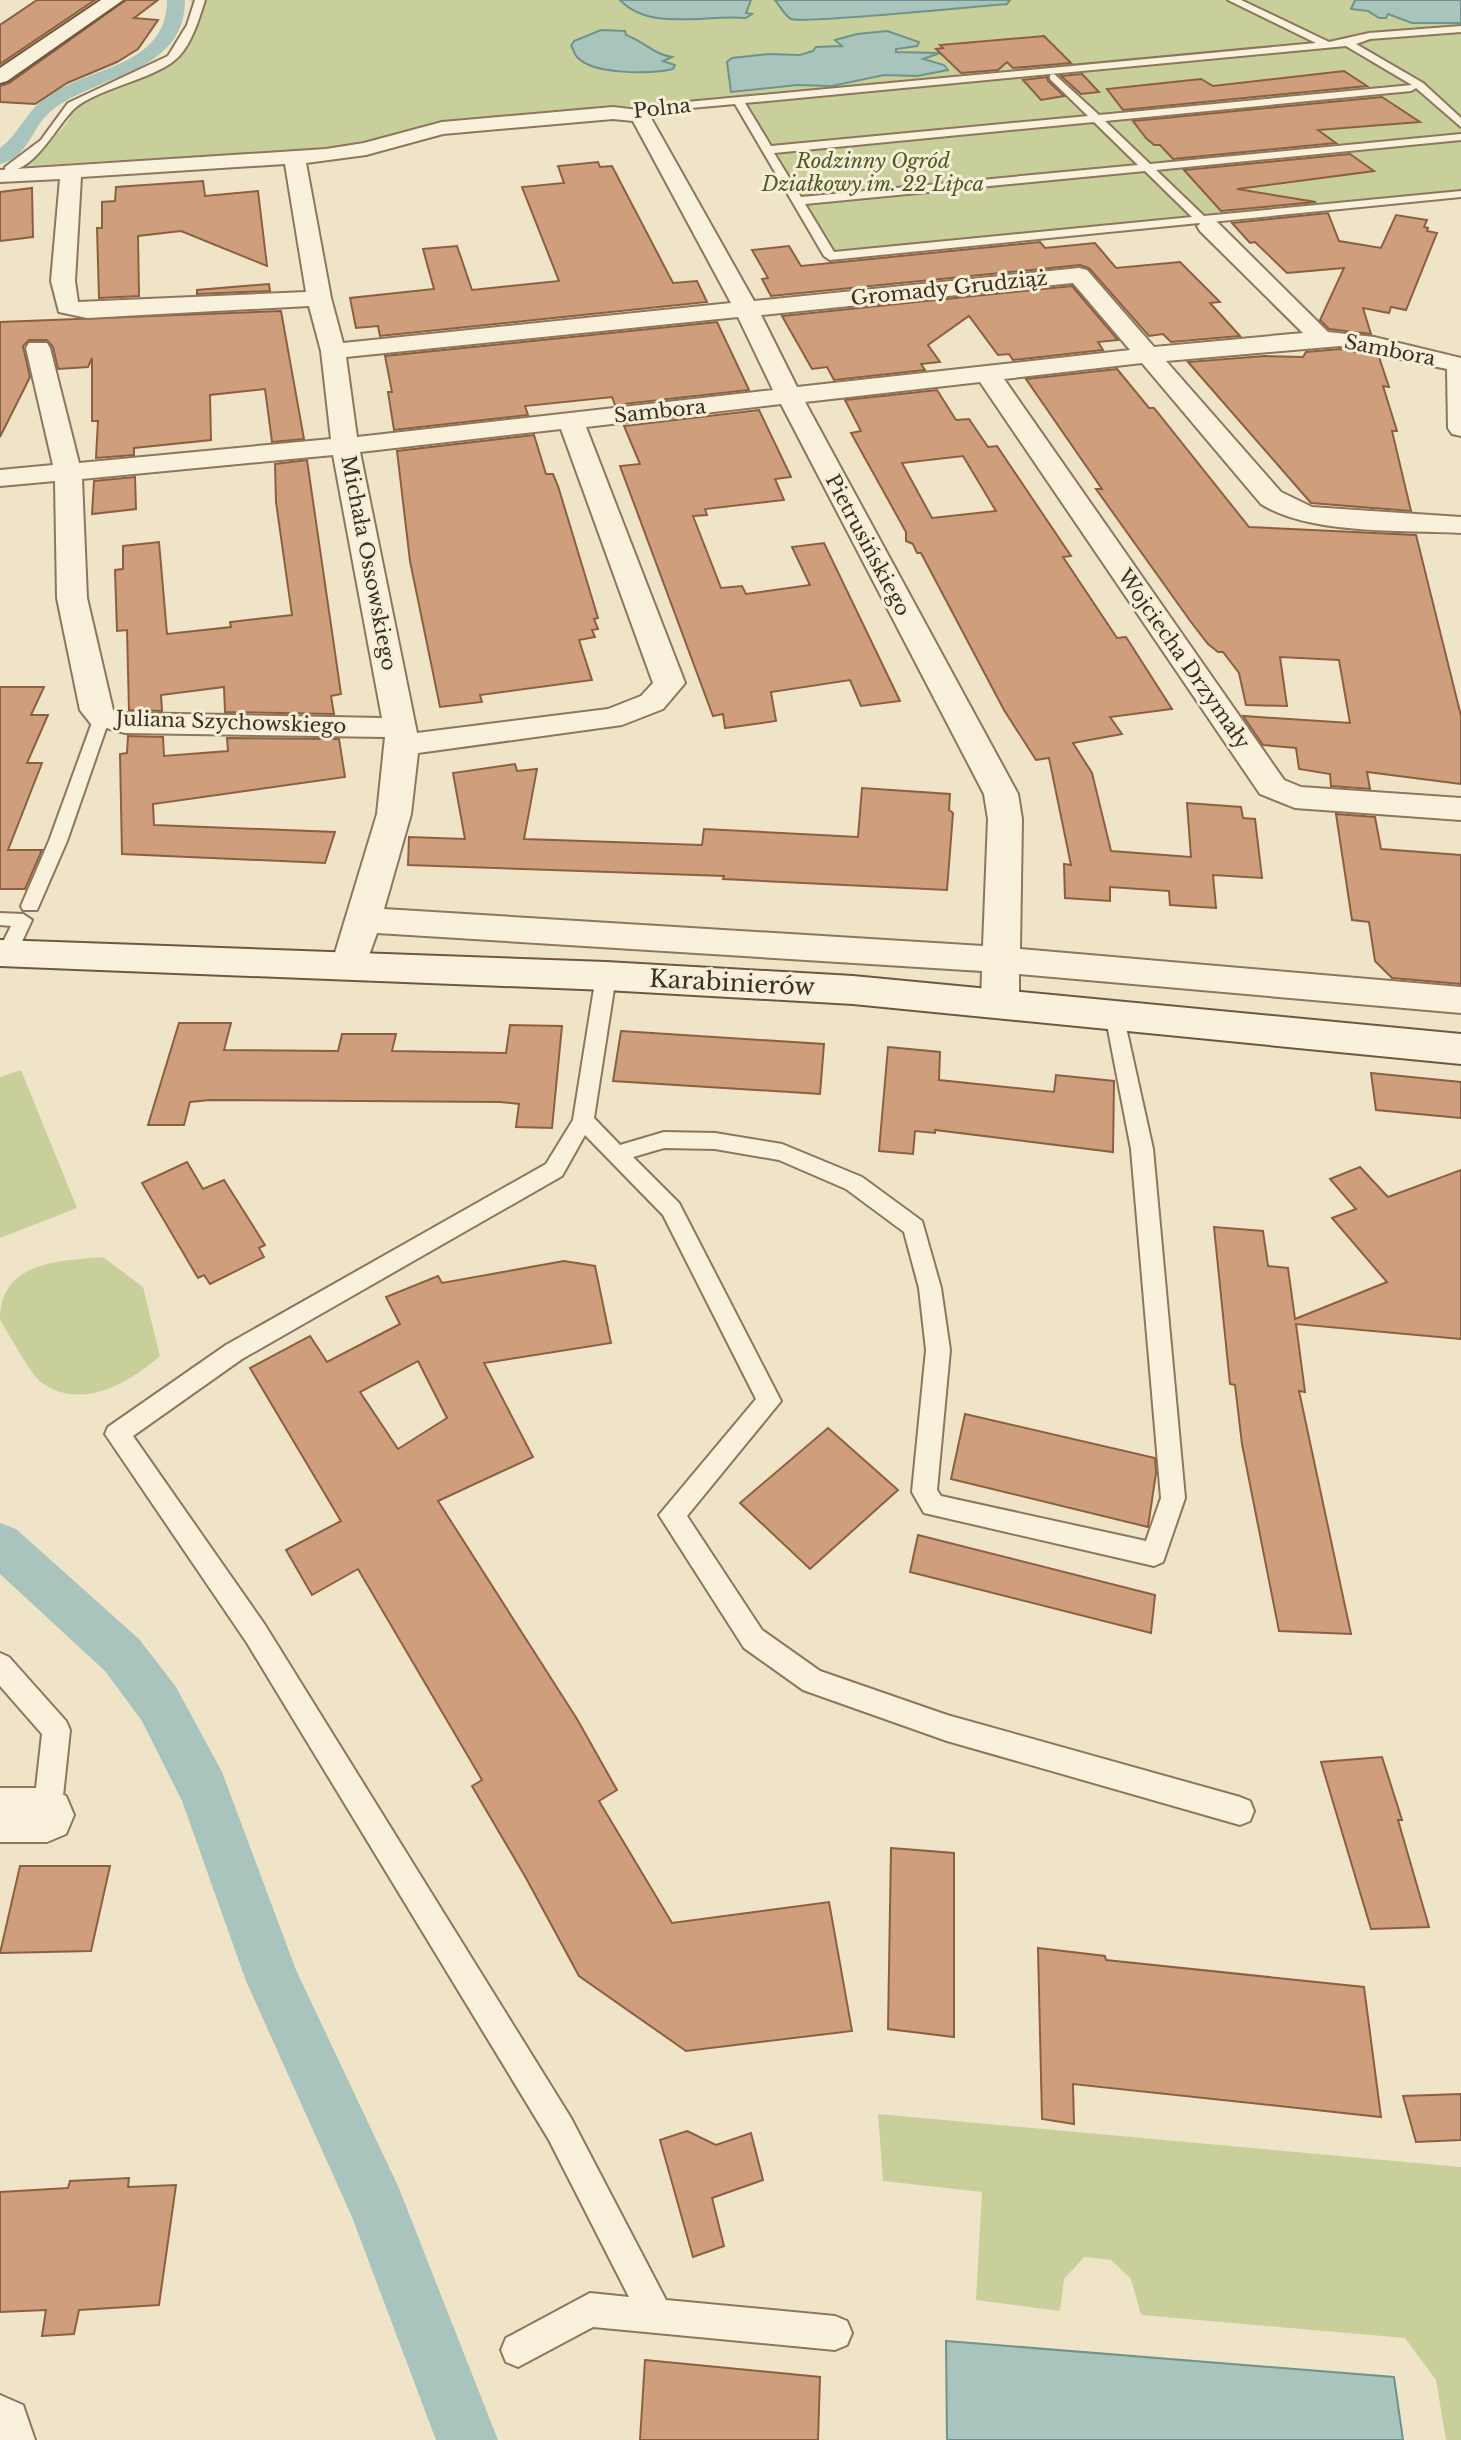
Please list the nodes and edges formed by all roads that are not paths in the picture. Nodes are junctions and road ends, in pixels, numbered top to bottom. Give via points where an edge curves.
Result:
1 (114, 0) edge
2 (200, 0) edge
3 (1233, 0) edge
4 (1461, 29) edge
5 (1348, 43) junction
6 (1327, 45) junction
7 (5, 70) edge
8 (1054, 77) dead end
9 (1411, 88) junction
10 (739, 102) junction
11 (636, 114) junction
12 (1097, 119) junction
13 (1461, 124) edge
14 (1461, 138) edge
15 (767, 150) junction
16 (294, 157) junction
17 (1148, 167) junction
18 (5, 172) edge
19 (71, 172) junction
20 (1461, 194) edge
21 (797, 201) junction
22 (1205, 223) junction
23 (319, 298) junction
24 (746, 309) junction
25 (1320, 340) junction
26 (38, 348) dead end
27 (333, 351) junction
28 (1150, 355) junction
29 (1461, 363) edge
30 (987, 373) junction
31 (789, 396) junction
32 (571, 421) junction
33 (1461, 428) edge
34 (345, 446) junction
35 (68, 472) junction
36 (0, 478) edge
37 (1461, 525) edge
38 (102, 717) junction
39 (403, 736) junction
40 (1461, 809) edge
41 (364, 920) junction
42 (12, 931) edge
43 (1002, 958) junction
44 (349, 966) junction
45 (606, 976) junction
46 (1461, 1000) edge
47 (1000, 1003) junction
48 (1115, 1014) junction
49 (1461, 1049) edge
50 (583, 1120) junction
51 (616, 1154) junction
52 (0, 1666) edge
53 (1240, 1811) dead end
54 (24, 1815) edge
55 (656, 2316) junction
56 (835, 2333) dead end
57 (518, 2350) dead end
58 (0, 2428) edge
59 (2, 2440) edge

1 - 7 main road
2 - 18 lane via 172,58 72,105 45,142
3 - 6 lane
4 - 5 lane, Polna via 1369,36
5 - 6 lane, Polna
5 - 13 lane via 1419,85
6 - 10 lane, Polna
8 - 12 lane
9 - 10 lane via 1344,50
9 - 12 lane
9 - 14 lane
10 - 11 lane, Polna via 644,109
10 - 15 lane
11 - 16 street, Polna via 442,128 357,150
11 - 24 street, Pietrusińskiego via 643,118
12 - 15 lane
12 - 17 lane
14 - 17 lane
15 - 21 lane
16 - 19 street, Polna
16 - 23 street, Michała Ossowskiego
17 - 21 lane
17 - 22 lane
18 - 19 street, Polna
19 - 23 street via 63,281 67,307 87,311
20 - 22 lane
21 - 22 lane via 830,256
22 - 25 street, Sambora
23 - 27 street, Michała Ossowskiego
24 - 27 street, Gromady Grudziąż
24 - 28 street, Gromady Grudziąż via 1079,275
24 - 31 street, Pietrusińskiego
25 - 28 street, Sambora
25 - 29 street, Sambora via 1374,344
26 - 35 street, Juliana Szychowskiego
27 - 34 street, Michała Ossowskiego
28 - 30 street, Sambora
28 - 37 street, Gromady Grudziąż via 1271,498 1287,508 1310,515
29 - 33 street
30 - 31 street, Sambora
30 - 40 street, Wojciecha Drzymały via 1272,787 1295,797
31 - 32 street, Sambora
31 - 43 street, Pietrusińskiego via 1001,794
32 - 34 street, Sambora
32 - 39 street, Juliana Szychowskiego via 669,683 663,697 611,718
34 - 35 street, Sambora
34 - 39 street, Michała Ossowskiego
35 - 36 street, Sambora
35 - 38 street, Juliana Szychowskiego via 72,598 96,710
38 - 39 street, Juliana Szychowskiego via 125,723
38 - 42 lane via 58,841
39 - 41 street, Michała Ossowskiego via 394,814
41 - 43 street
41 - 44 street, Michała Ossowskiego
42 - 44 main road, Karabinierów
43 - 46 street
43 - 47 street, Pietrusińskiego
44 - 45 main road, Karabinierów
45 - 47 main road, Karabinierów
45 - 50 lane
47 - 48 main road, Karabinierów
48 - 49 main road, Karabinierów
48 - 51 lane via 1142,1149 1173,1498 1154,1554 933,1505 924,1492 938,1350 930,1288 914,1227 854,1183 782,1152 715,1141 664,1140
50 - 51 lane
50 - 55 lane via 554,1170 234,1352 117,1434 256,1634 560,2129
51 - 53 lane via 671,1209 769,1401 672,1515 753,1639 812,1681 947,1728
52 - 54 lane via 56,1730
55 - 56 lane
55 - 57 lane via 590,2310
58 - 59 street

